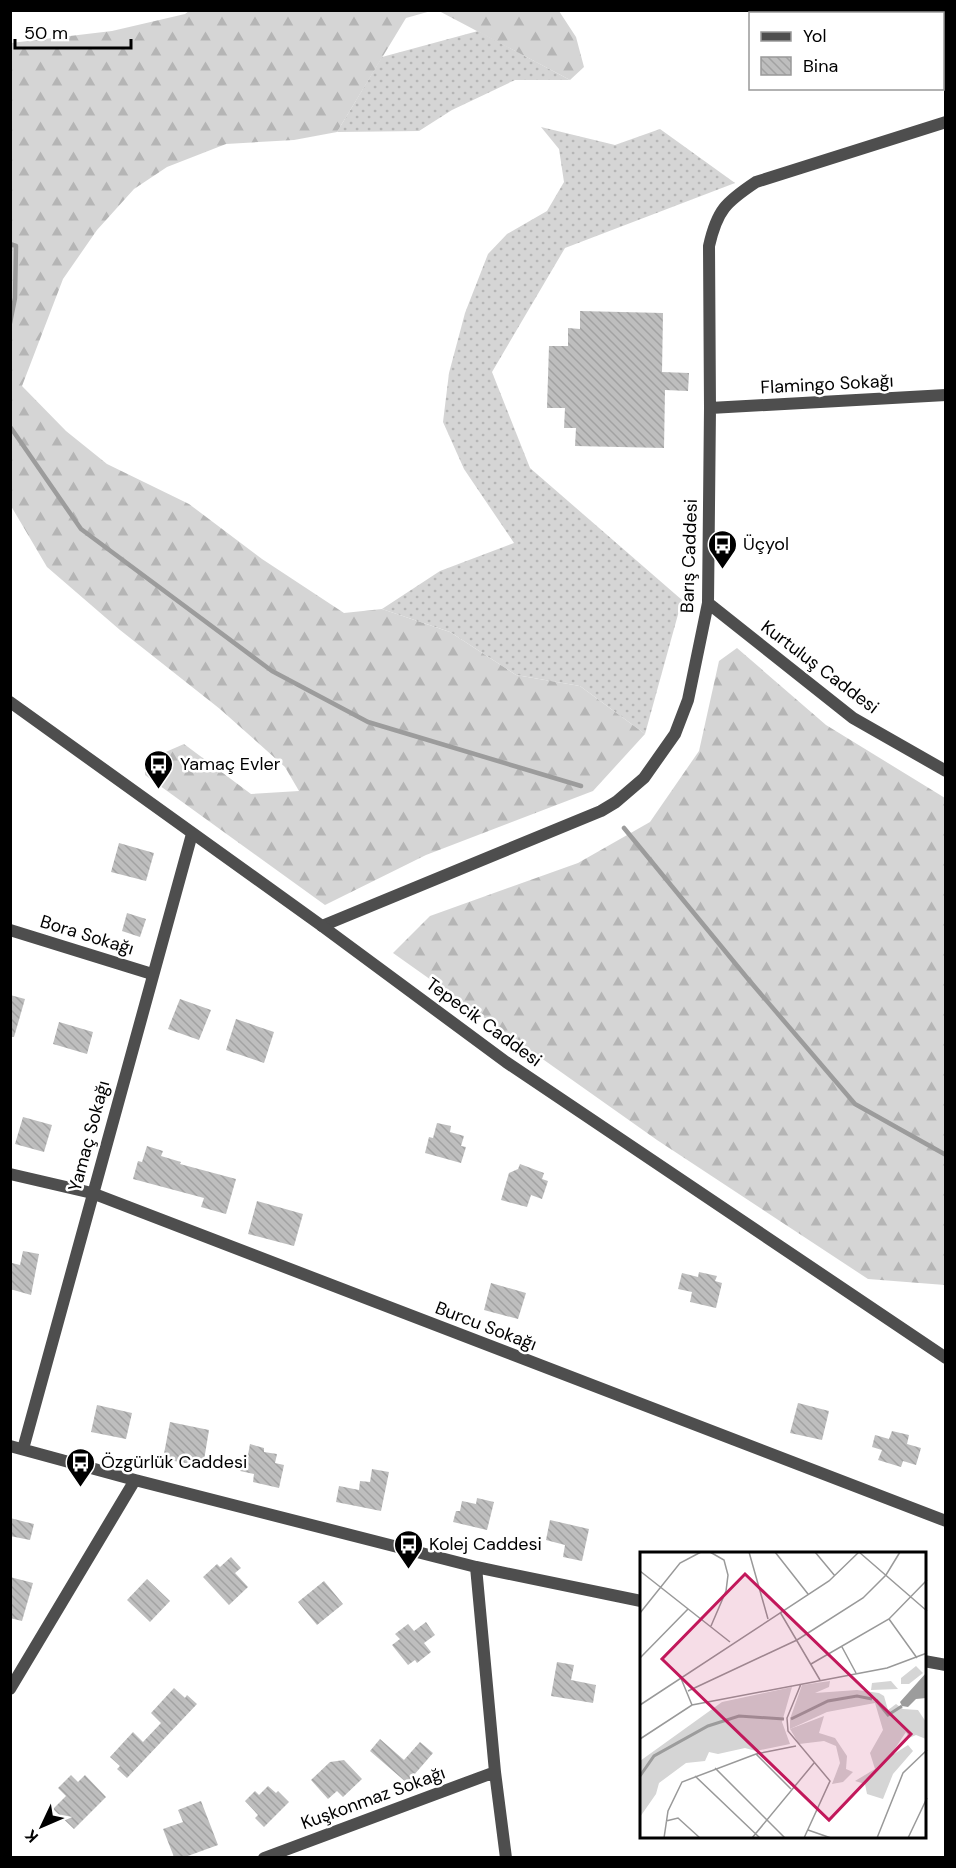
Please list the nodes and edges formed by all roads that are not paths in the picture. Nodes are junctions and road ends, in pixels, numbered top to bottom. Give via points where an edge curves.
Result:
1 (945, 122) edge
2 (945, 395) edge
3 (710, 408) junction
4 (708, 603) junction
5 (10, 702) edge
6 (945, 771) edge
7 (192, 834) junction
8 (322, 926) junction
9 (10, 930) edge
10 (152, 974) junction
11 (10, 1174) edge
12 (92, 1193) junction
13 (945, 1358) edge
14 (17, 1447) edge
15 (135, 1480) junction
16 (945, 1521) edge
17 (476, 1567) junction
18 (640, 1601) edge
19 (926, 1661) edge
20 (945, 1665) edge
21 (10, 1689) edge
22 (495, 1772) junction
23 (264, 1857) edge
24 (506, 1857) edge

1 - 3 street, Barış Caddesi via 756,182 723,208 714,223 709,246
2 - 3 street, Flamingo Sokağı
3 - 4 street, Barış Caddesi
4 - 6 street, Kurtuluş Caddesi via 853,718
4 - 8 street, Barış Caddesi via 688,700 675,734 657,762 631,790 601,811
5 - 7 street, Tepecik Caddesi
7 - 8 street, Tepecik Caddesi
7 - 10 street, Yamaç Sokağı
8 - 13 street, Tepecik Caddesi via 506,1062
9 - 10 street, Bora Sokağı
10 - 12 street, Yamaç Sokağı
11 - 12 street, Burcu Sokağı
12 - 14 street, Yamaç Sokağı
12 - 16 street, Burcu Sokağı
14 - 15 street
15 - 17 street
15 - 21 street
17 - 18 street
17 - 22 street
19 - 20 street
22 - 23 street, Kuşkonmaz Sokağı
22 - 24 street

